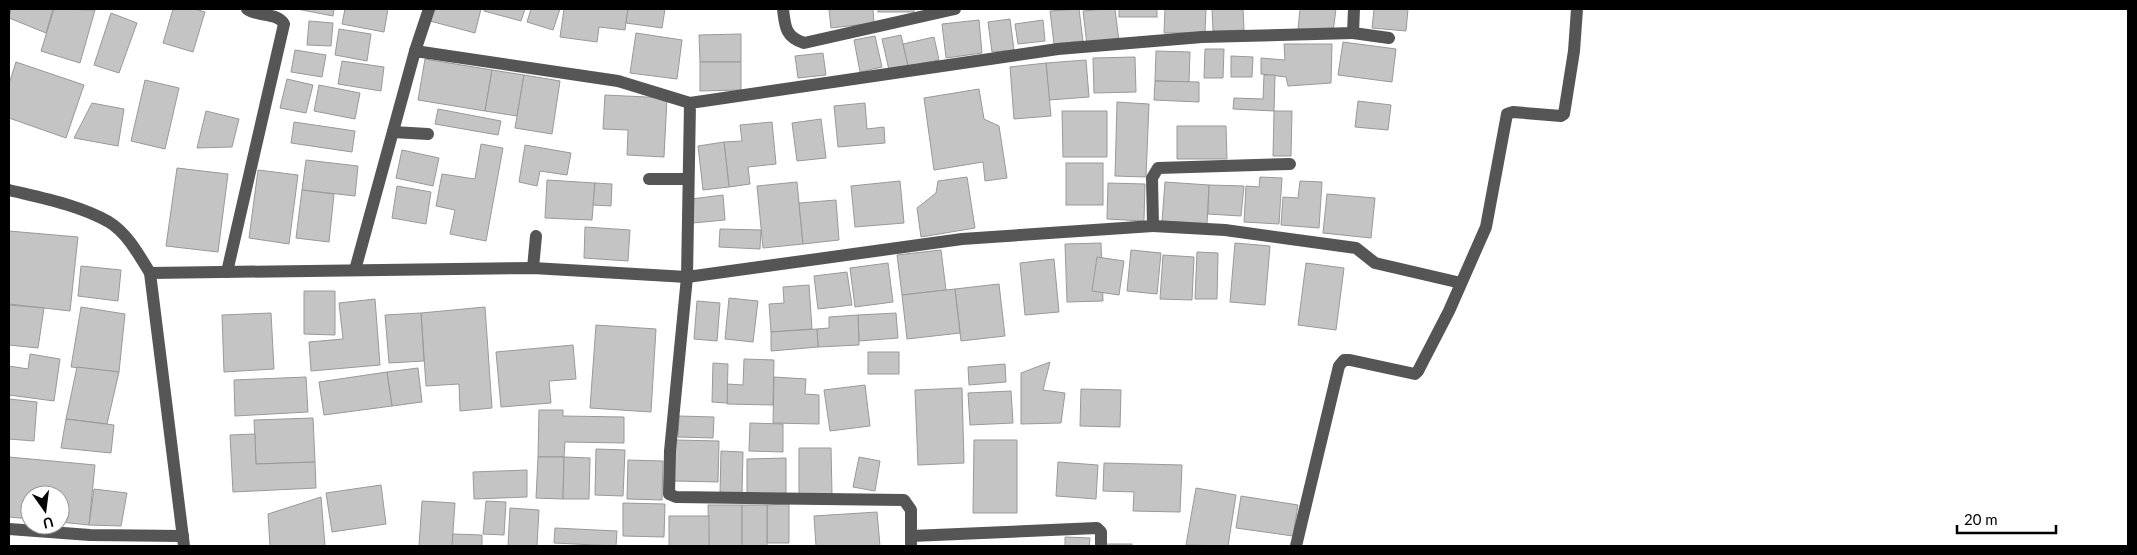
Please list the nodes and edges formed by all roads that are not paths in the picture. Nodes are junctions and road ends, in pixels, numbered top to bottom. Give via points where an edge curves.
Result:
1 (247, 9) edge
2 (429, 9) edge
3 (783, 9) edge
4 (956, 9) edge
5 (1354, 9) edge
6 (1576, 9) edge
7 (1353, 33) junction
8 (1389, 38) dead end
9 (415, 51) junction
10 (690, 103) junction
11 (393, 132) junction
12 (428, 134) dead end
13 (1290, 164) dead end
14 (649, 179) dead end
15 (688, 179) junction
16 (9, 190) edge
17 (1153, 226) junction
18 (536, 236) dead end
19 (533, 268) junction
20 (355, 270) junction
21 (227, 272) junction
22 (150, 273) junction
23 (687, 277) junction
24 (1461, 283) junction
25 (9, 529) edge
26 (183, 541) edge
27 (911, 541) edge
28 (1101, 546) edge
29 (1296, 546) edge

1 - 21 street via 279,19 284,24
2 - 9 street
3 - 4 street via 786,32 793,40 804,43
5 - 7 street
6 - 24 street via 1574,51 1564,114 1507,114 1486,227
7 - 8 street
7 - 10 street via 1202,37 1058,49
9 - 10 street via 618,81
9 - 11 street
10 - 15 street
11 - 12 street
11 - 20 street
13 - 17 street via 1158,168 1152,178
14 - 15 street
15 - 23 street
16 - 22 street via 78,209 110,222 133,245
17 - 23 street via 962,240
17 - 24 street via 1225,230 1356,248 1375,263
18 - 19 street
19 - 20 street
19 - 23 street
20 - 21 street
21 - 22 street
22 - 26 street
23 - 27 street via 670,451 669,494 682,497 904,500 911,510
24 - 29 street via 1415,374 1350,360 1344,360 1339,366
25 - 26 street
27 - 28 street via 1097,528 1101,532

